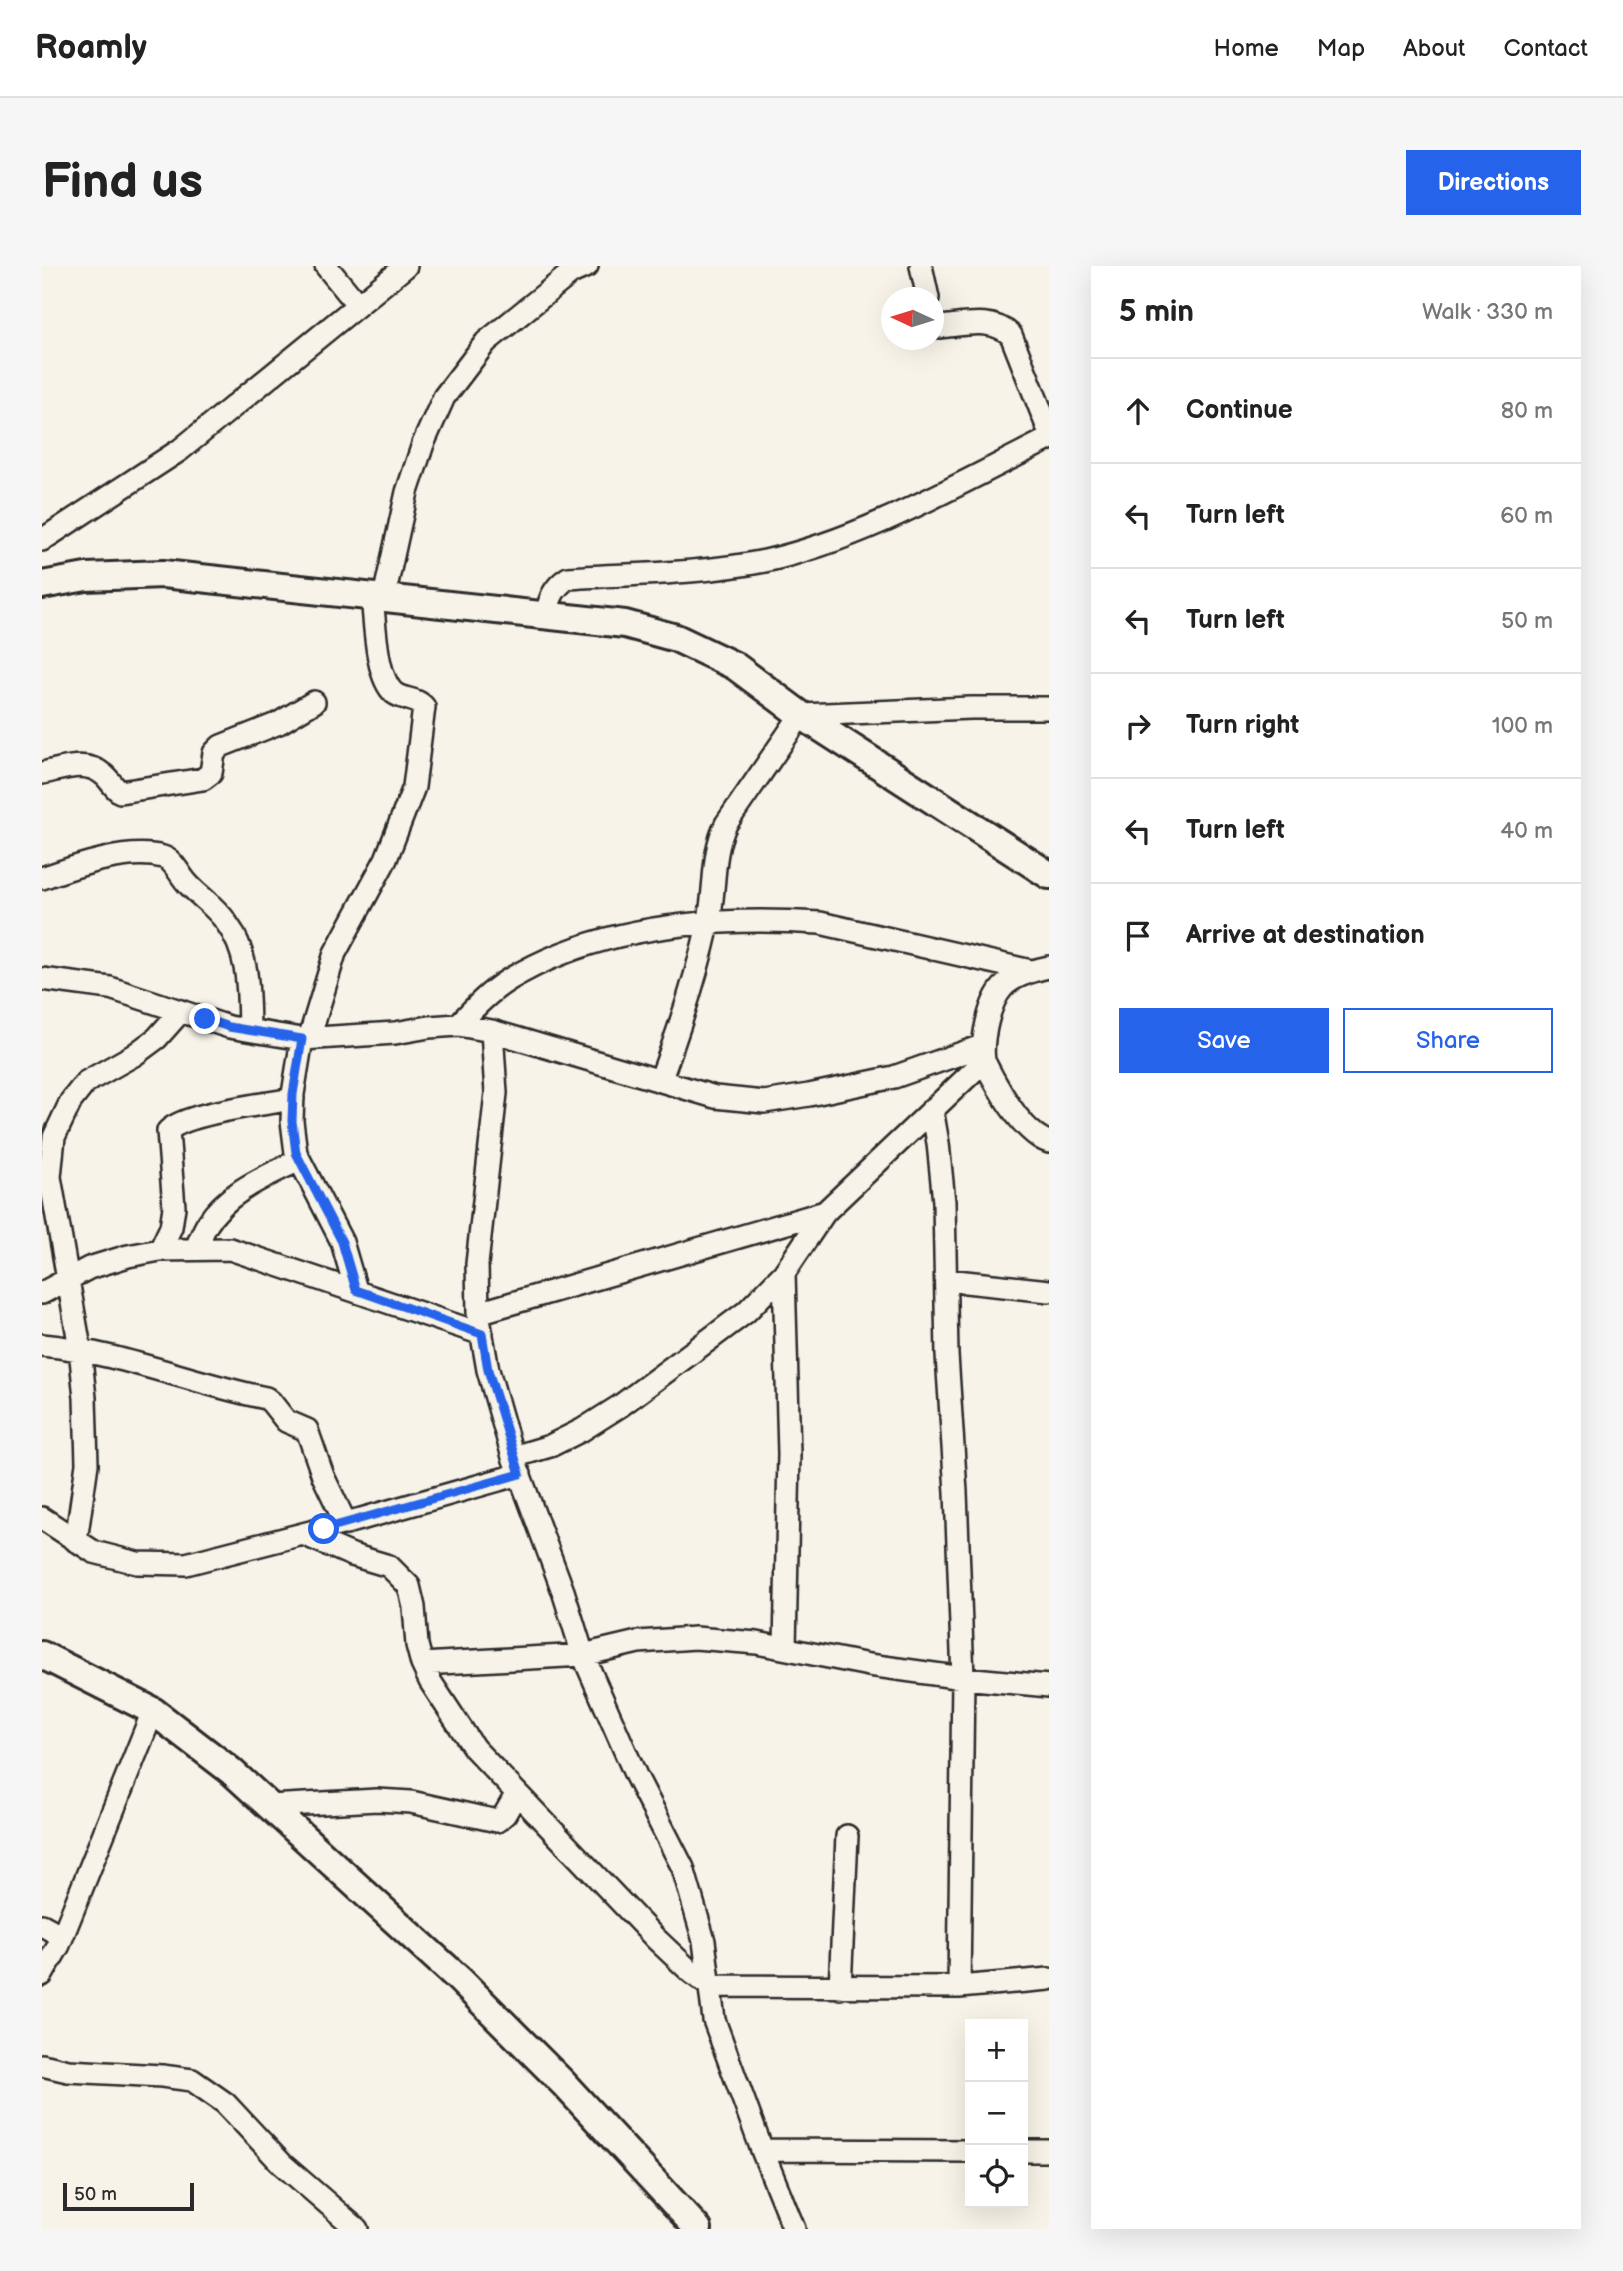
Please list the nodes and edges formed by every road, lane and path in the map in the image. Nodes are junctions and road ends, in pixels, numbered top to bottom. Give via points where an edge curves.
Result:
1 (326, 266) edge
2 (406, 266) edge
3 (587, 266) edge
4 (921, 266) edge
5 (926, 287) edge
6 (358, 305) junction
7 (944, 327) edge
8 (1049, 431) edge
9 (1049, 439) edge
10 (42, 540) edge
11 (42, 584) edge
12 (378, 597) junction
13 (546, 615) junction
14 (314, 702) dead end
15 (1049, 708) edge
16 (801, 715) junction
17 (42, 773) edge
18 (1049, 875) edge
19 (42, 878) edge
20 (709, 923) junction
21 (1040, 969) edge
22 (42, 979) edge
23 (181, 1012) junction
24 (458, 1025) junction
25 (249, 1030) junction
26 (492, 1031) junction
27 (305, 1039) junction
28 (983, 1053) junction
29 (660, 1081) junction
30 (293, 1098) junction
31 (932, 1110) junction
32 (48, 1136) edge
33 (1049, 1142) edge
34 (299, 1160) junction
35 (825, 1212) junction
36 (196, 1248) junction
37 (160, 1250) junction
38 (784, 1273) junction
39 (66, 1279) junction
40 (947, 1280) junction
41 (356, 1290) junction
42 (1049, 1291) edge
43 (42, 1293) edge
44 (478, 1313) junction
45 (482, 1334) junction
46 (42, 1345) edge
47 (80, 1349) junction
48 (516, 1465) junction
49 (42, 1518) edge
50 (346, 1524) junction
51 (303, 1534) junction
52 (76, 1541) junction
53 (785, 1648) junction
54 (42, 1654) edge
55 (583, 1655) junction
56 (422, 1664) junction
57 (963, 1678) junction
58 (1049, 1686) edge
59 (153, 1711) junction
60 (517, 1793) junction
61 (269, 1806) junction
62 (847, 1836) dead end
63 (42, 1925) edge
64 (62, 1936) junction
65 (42, 1975) edge
66 (1049, 1979) edge
67 (710, 1986) junction
68 (960, 1987) junction
69 (839, 1988) junction
70 (42, 2066) edge
71 (762, 2150) junction
72 (965, 2151) edge
73 (1028, 2151) edge
74 (1049, 2151) edge
75 (357, 2229) edge
76 (698, 2229) edge
77 (794, 2229) edge

1 - 6 street
2 - 6 street
3 - 12 street via 560,281 486,342 444,397 407,492
4 - 5 street
6 - 10 street via 180,450
7 - 8 street via 989,323 1011,335
9 - 13 street via 869,526 809,549 723,568 568,578 556,586
11 - 12 street via 163,574
12 - 13 street
12 - 27 street via 379,653 386,680 394,693 424,707 414,787 386,859 335,953
13 - 16 street via 625,624 676,638 735,666
14 - 17 street via 279,723 221,746 214,754 211,773 203,779 120,792 92,767 79,765
15 - 16 street
16 - 18 street
16 - 20 street via 719,838
19 - 25 street via 108,858 169,860 236,936 247,968
20 - 21 street via 820,923
20 - 24 street via 608,938 572,950 509,979
20 - 29 street via 683,1019
21 - 28 street via 1003,987 988,1016
22 - 23 street via 110,988
23 - 25 street
23 - 32 street via 134,1055 86,1082
24 - 26 street
24 - 27 street
25 - 27 street
26 - 29 street
26 - 44 street via 496,1093 477,1264
27 - 30 street
28 - 29 street via 809,1096 764,1102 715,1097
28 - 31 street
28 - 33 street via 1000,1094 1038,1138
30 - 34 street
30 - 37 street via 228,1110 175,1124 168,1131 174,1207
31 - 35 street
31 - 40 street via 944,1202
32 - 39 street
34 - 36 street via 233,1196 209,1221
34 - 41 street via 342,1242
35 - 38 street
35 - 44 street
36 - 37 street
36 - 41 street via 230,1249
37 - 39 street via 128,1255
38 - 48 street via 746,1312 620,1406
38 - 53 street via 789,1454
39 - 43 street
39 - 47 street
40 - 42 street
40 - 57 street
41 - 45 street
44 - 45 street
45 - 48 street
46 - 47 street
47 - 50 street via 271,1402 286,1421 307,1430
47 - 52 street via 87,1464
48 - 50 street
48 - 55 street
49 - 52 street
50 - 51 street
51 - 52 street via 186,1564 137,1563 94,1552
51 - 56 street via 352,1556 389,1566 409,1586
53 - 55 street via 695,1638 638,1642
53 - 57 street
54 - 59 street
55 - 56 street
55 - 67 street via 683,1868 704,1941
56 - 60 street via 474,1748
57 - 58 street
57 - 68 street
59 - 61 street
59 - 64 street
60 - 61 street via 497,1821 411,1802
60 - 67 street via 655,1938
61 - 76 street via 459,1979
62 - 69 street
63 - 64 street
64 - 65 street
66 - 68 street
67 - 69 street
67 - 71 street via 714,2020
68 - 69 street
70 - 75 street via 192,2080 225,2103 282,2164
71 - 72 street
71 - 77 street
73 - 74 street

